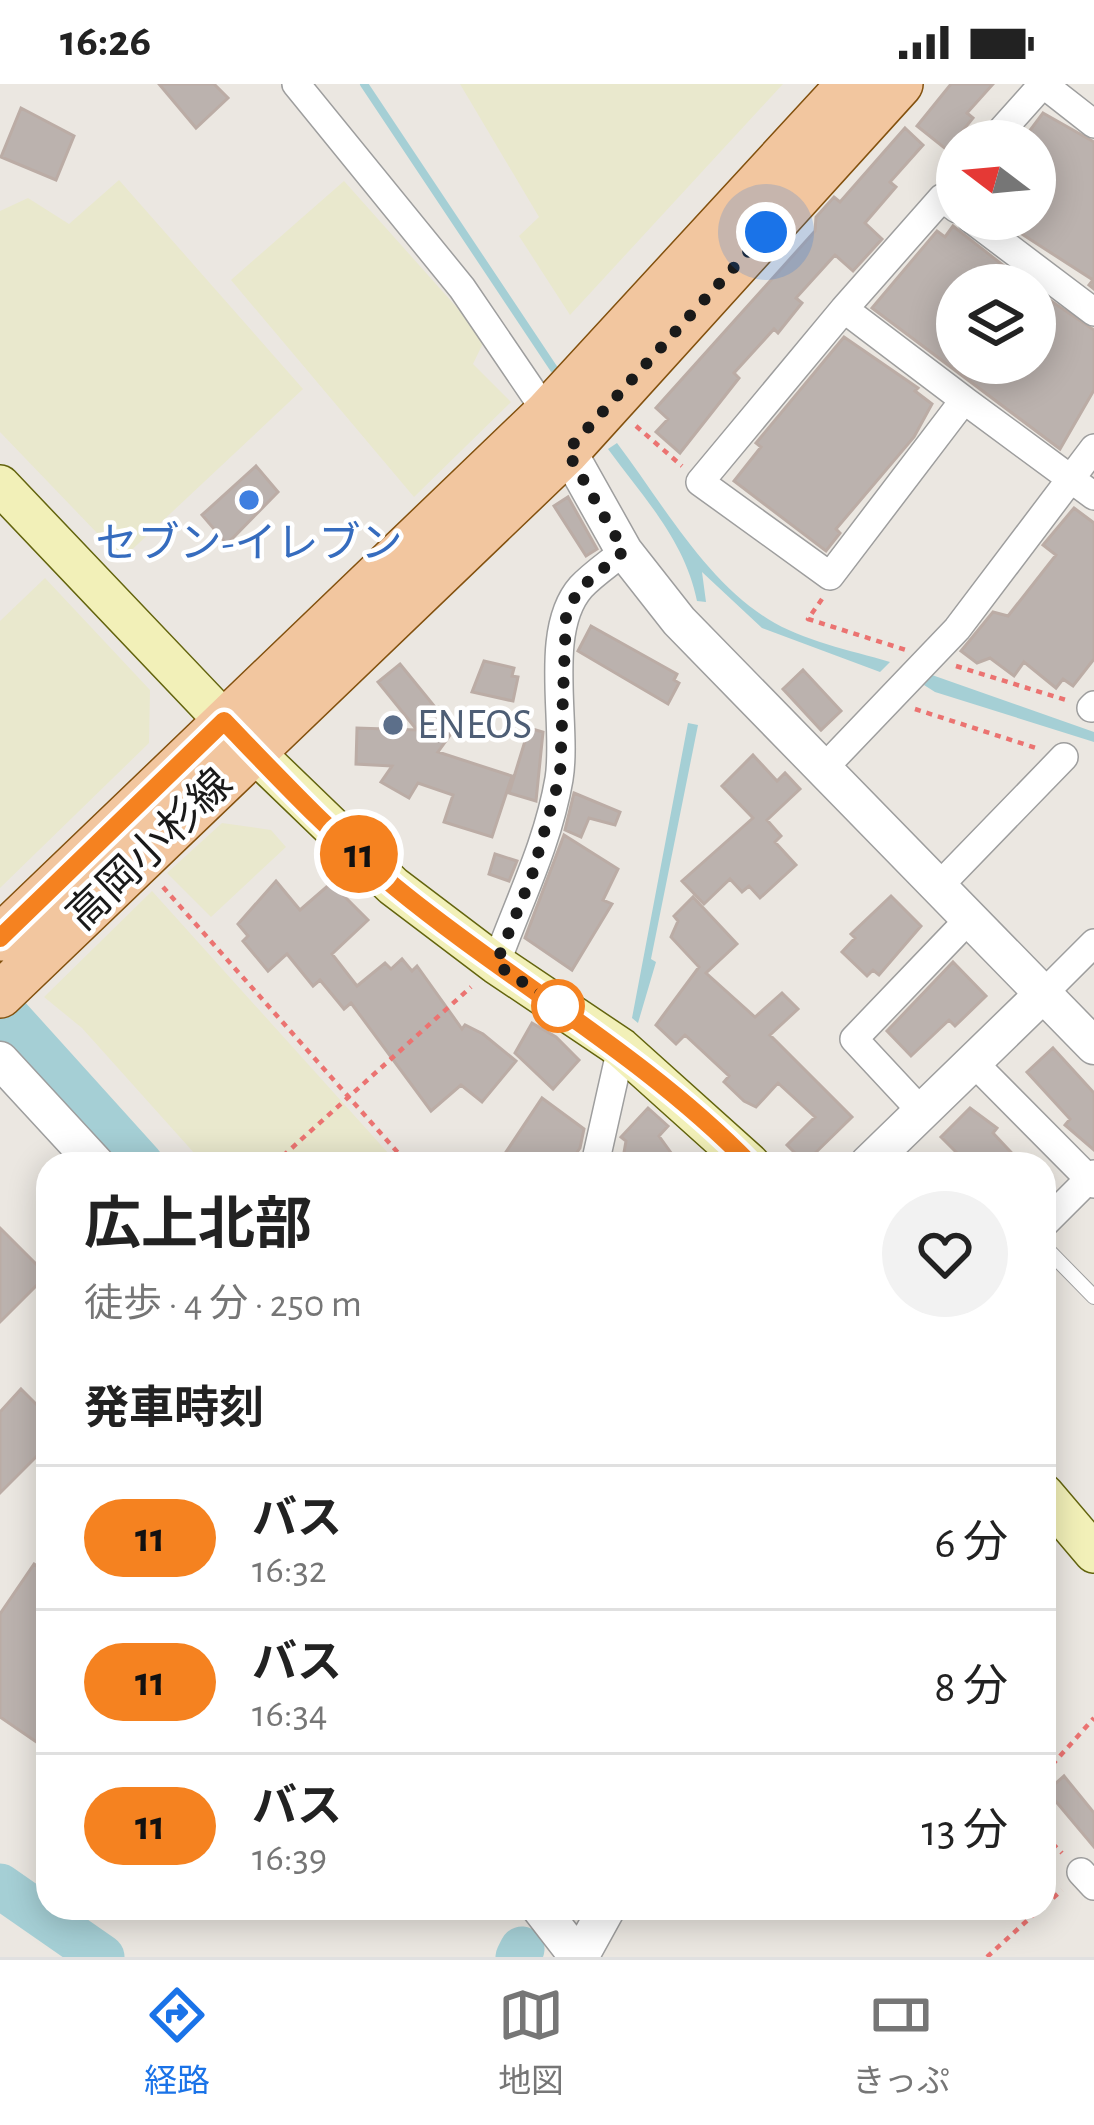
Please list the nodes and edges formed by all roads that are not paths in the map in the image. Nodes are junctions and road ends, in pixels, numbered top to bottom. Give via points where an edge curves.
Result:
1 (296, 84) edge
2 (850, 84) edge
3 (900, 84) edge
4 (1043, 84) edge
5 (1011, 120) edge
6 (1094, 124) edge
7 (936, 213) edge
8 (999, 240) edge
9 (844, 309) junction
10 (1094, 312) edge
11 (964, 400) junction
12 (557, 432) junction
13 (1094, 448) edge
14 (1070, 478) junction
15 (0, 485) edge
16 (1094, 496) edge
17 (624, 551) junction
18 (238, 736) junction
19 (1064, 757) road end
20 (823, 769) junction
21 (938, 887) junction
22 (969, 919) junction
23 (1094, 943) edge
24 (496, 964) junction
25 (6, 970) edge
26 (1043, 994) junction
27 (1094, 1046) edge
28 (621, 1048) junction
29 (0, 1060) edge
30 (973, 1062) junction
31 (922, 1112) junction
32 (85, 1152) edge
33 (598, 1152) edge
34 (737, 1152) edge
35 (880, 1152) edge
36 (1092, 1179) edge
37 (1056, 1213) edge
38 (1056, 1258) edge
39 (1094, 1297) edge
40 (1056, 1508) edge
41 (1094, 1553) edge
42 (550, 1920) edge
43 (600, 1920) edge
44 (579, 1957) edge

1 - 12 street via 462,288
2 - 12 main road, 高岡小杉線
3 - 12 main road, 高岡小杉線
4 - 5 street
4 - 6 street
7 - 9 street
8 - 10 street
9 - 11 street
9 - 11 street via 688,478 830,576
11 - 14 street
12 - 17 street
12 - 18 main road, 高岡小杉線
13 - 14 street
14 - 16 street
14 - 20 street via 956,629
15 - 18 main road
17 - 20 street via 679,621
17 - 24 street via 578,590 566,617 560,776
18 - 24 main road via 393,886
18 - 25 main road, 高岡小杉線
18 - 25 main road, 高岡小杉線 via 139,860
19 - 21 street
20 - 21 street
21 - 22 street
22 - 26 street
22 - 31 street via 854,1039
23 - 26 street
24 - 28 main road
26 - 27 street
26 - 30 street
28 - 33 street
28 - 34 main road
29 - 32 street
30 - 31 street
30 - 36 street
31 - 35 street
36 - 37 street
38 - 39 lane
40 - 41 main road
42 - 44 street
43 - 44 street

